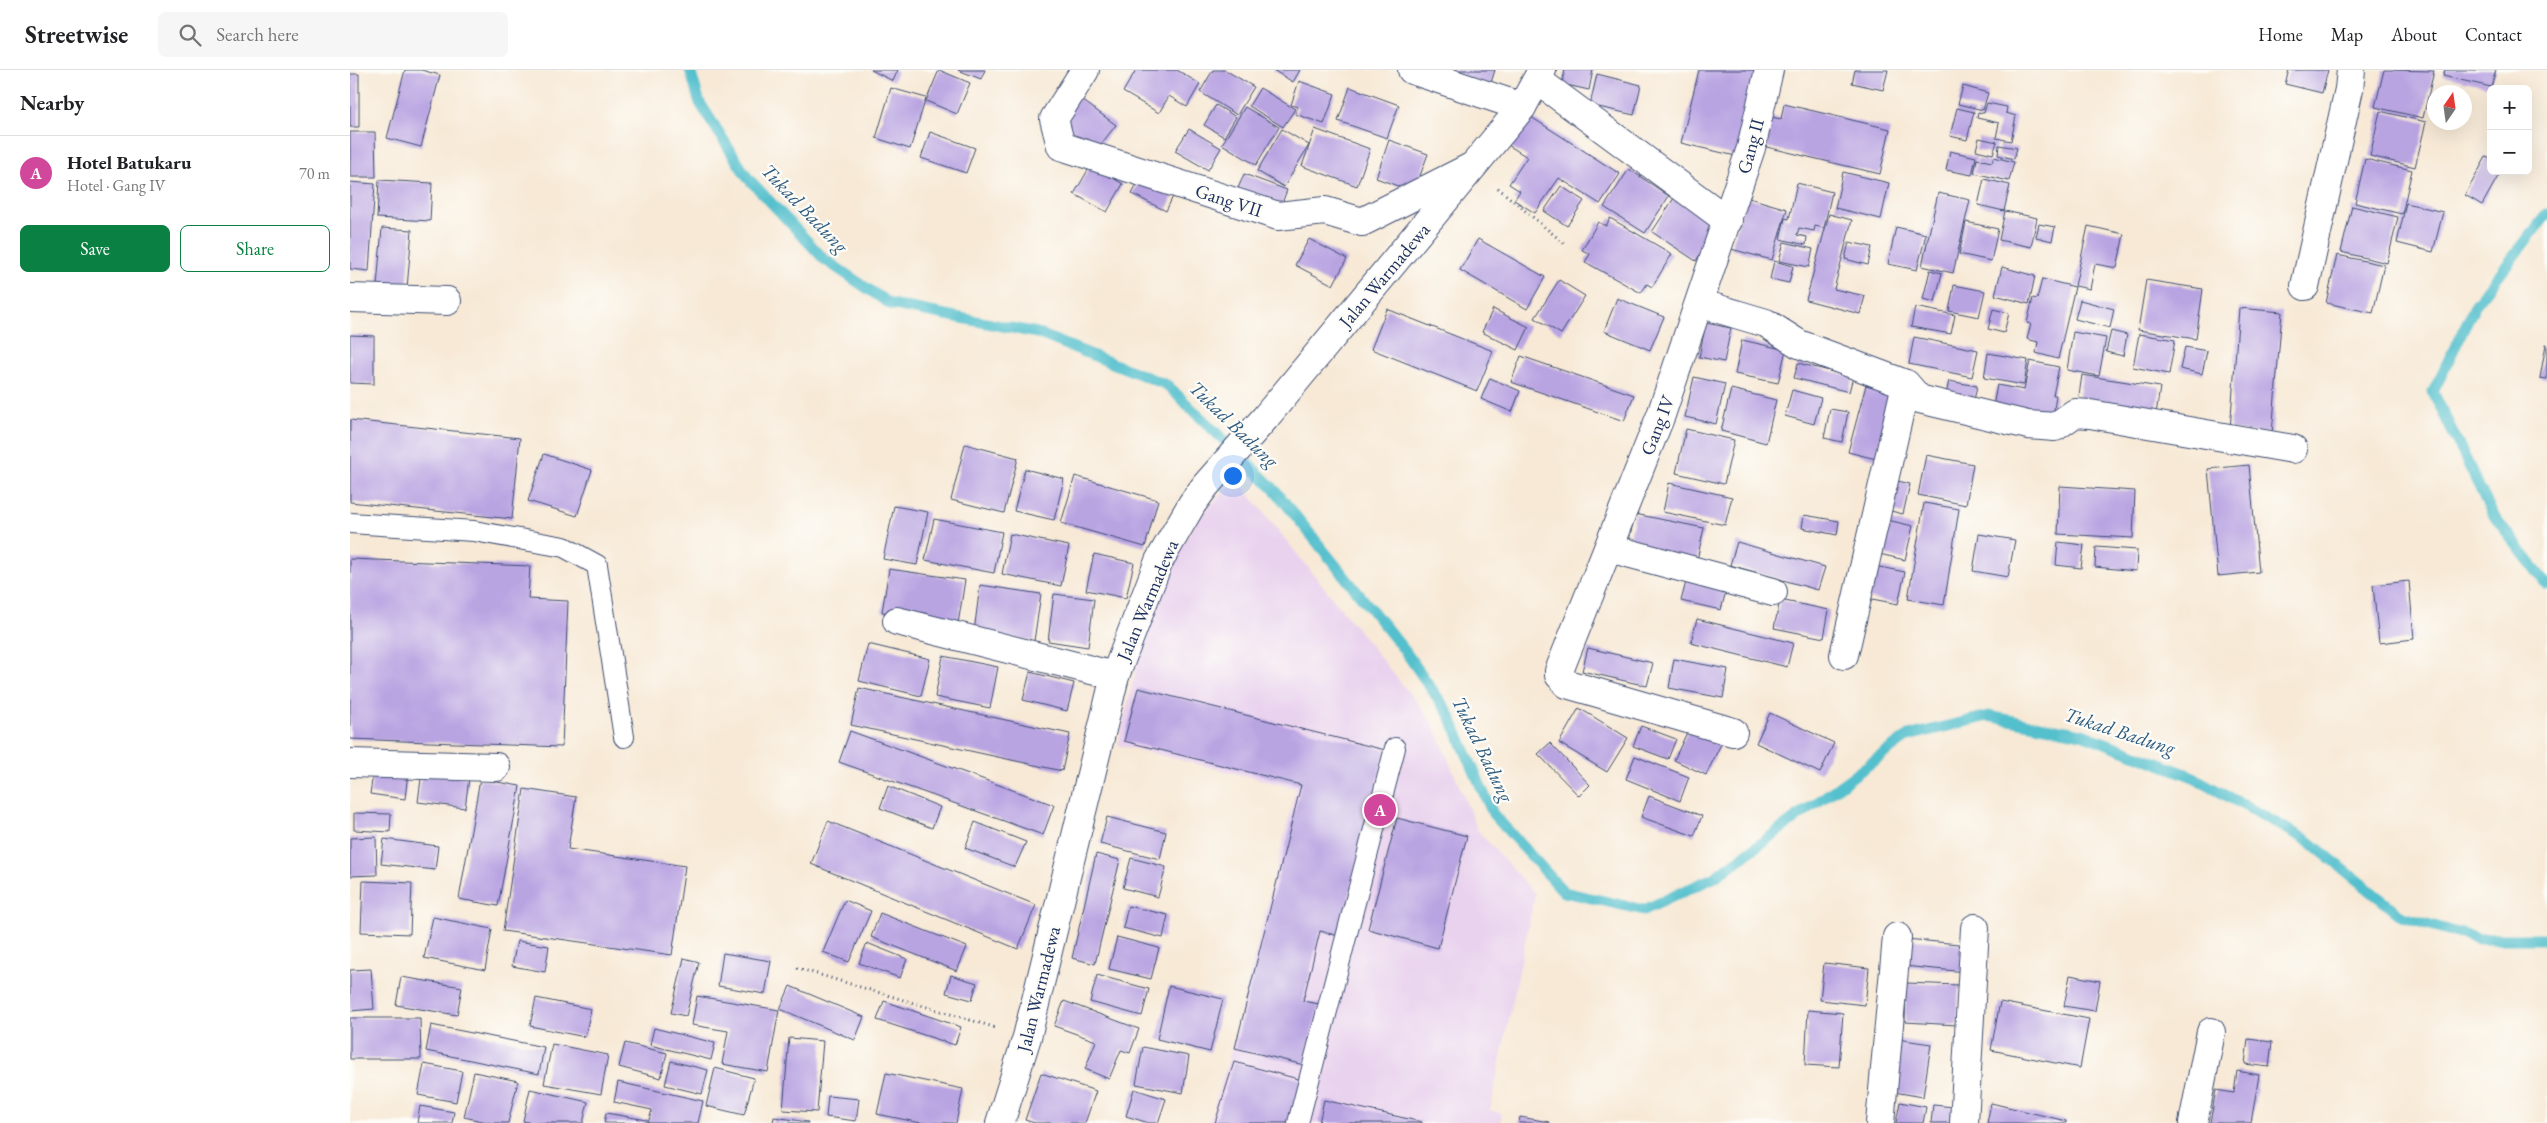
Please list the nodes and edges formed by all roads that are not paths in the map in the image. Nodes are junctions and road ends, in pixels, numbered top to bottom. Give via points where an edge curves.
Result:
1 (1085, 70) edge
2 (1412, 70) edge
3 (1769, 70) edge
4 (2350, 70) edge
5 (1540, 75) edge
6 (1522, 106) junction
7 (1473, 166) junction
8 (1728, 221) junction
9 (2305, 286) dead end
10 (350, 298) edge
11 (447, 301) dead end
12 (1699, 303) junction
13 (1906, 384) junction
14 (2293, 450) dead end
15 (350, 523) edge
16 (1608, 548) junction
17 (1773, 592) dead end
18 (897, 621) dead end
19 (1844, 656) dead end
20 (1115, 676) junction
21 (1733, 732) dead end
22 (624, 737) dead end
23 (1395, 748) dead end
24 (350, 763) edge
25 (496, 767) dead end
26 (1975, 928) dead end
27 (1897, 937) dead end
28 (2211, 1032) dead end
29 (1001, 1123) edge
30 (1298, 1123) edge
31 (1880, 1123) edge
32 (1964, 1123) edge
33 (2193, 1123) edge

1 - 7 street, Gang VII via 1054,119 1061,146 1278,216 1325,211 1362,222
2 - 6 street
3 - 8 street, Gang II via 1751,148
4 - 9 street via 2349,89
5 - 6 street, Jalan Warmadewa
5 - 8 street
6 - 7 street, Jalan Warmadewa
7 - 20 street, Jalan Warmadewa via 1206,485 1158,561
8 - 12 street, Gang IV
10 - 11 street
12 - 13 street via 1766,323 1798,344
12 - 16 street, Gang IV via 1661,415
13 - 14 street via 1919,399 2028,425 2054,427 2075,413 2090,414
13 - 19 street
15 - 22 lane via 474,532 564,547 597,565
16 - 17 street
16 - 21 street, Gang IV via 1559,675 1567,684
18 - 20 street
20 - 29 street, Jalan Warmadewa via 1027,1037
23 - 30 lane
24 - 25 street
26 - 32 street
27 - 31 street
28 - 33 street

